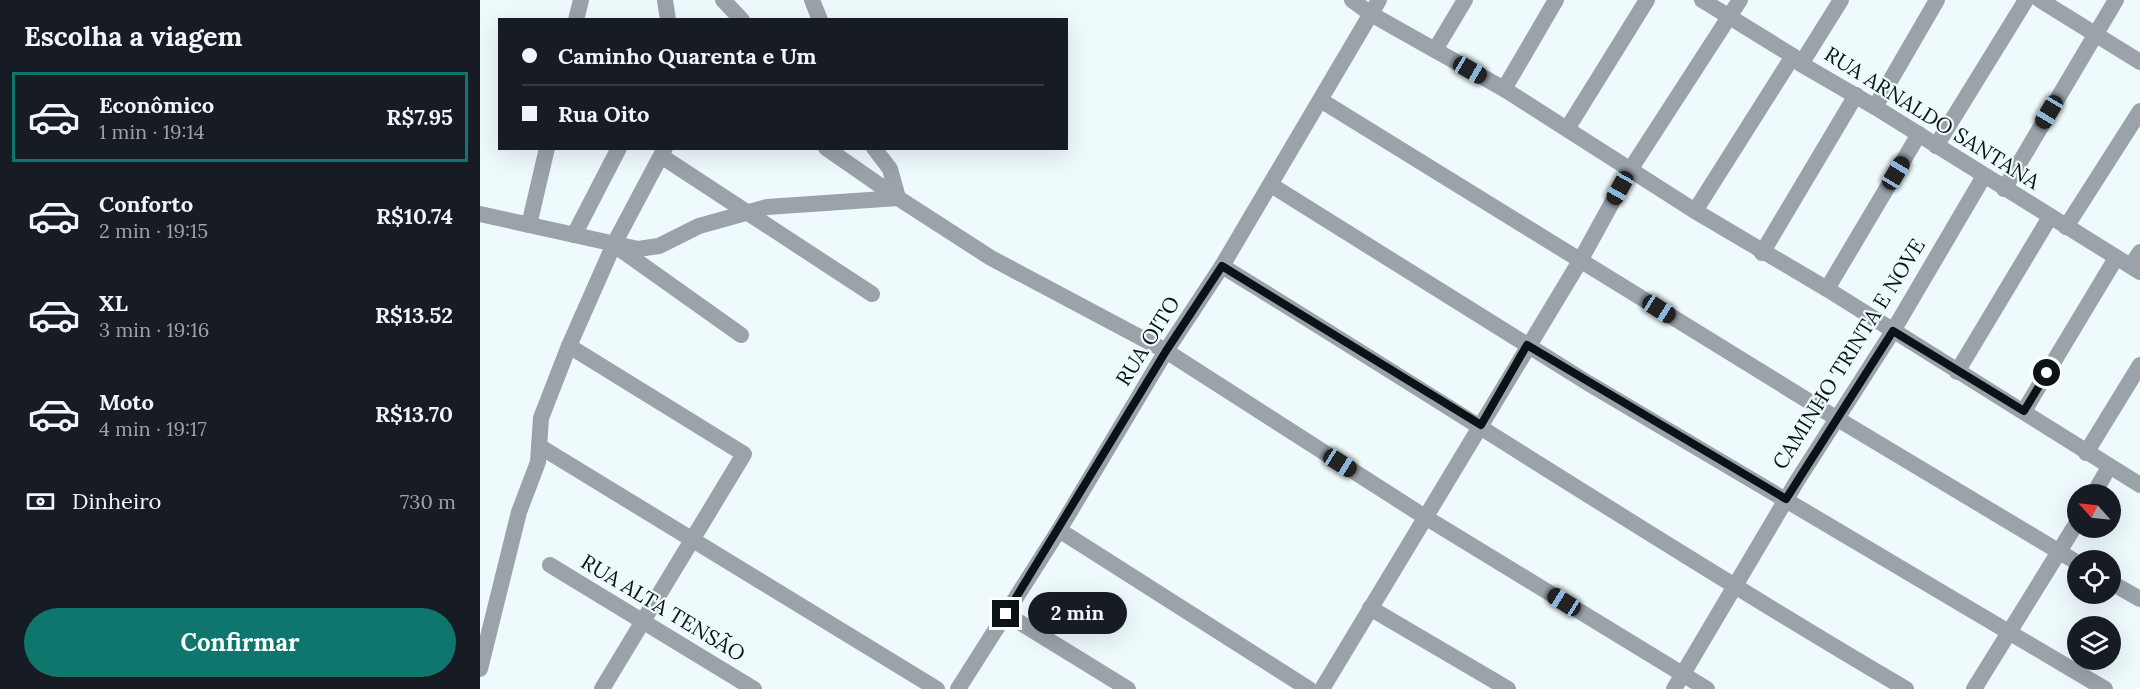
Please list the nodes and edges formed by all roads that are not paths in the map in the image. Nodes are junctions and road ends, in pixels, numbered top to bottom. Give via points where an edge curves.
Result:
1 (580, 0) edge
2 (665, 0) edge
3 (723, 0) edge
4 (812, 0) edge
5 (1352, 0) edge
6 (1465, 0) edge
7 (1556, 0) edge
8 (1647, 0) edge
9 (1702, 0) edge
10 (1740, 0) edge
11 (1841, 0) edge
12 (1937, 0) edge
13 (2026, 0) edge
14 (2040, 0) edge
15 (2116, 0) edge
16 (1375, 7) edge
17 (1730, 16) junction
18 (576, 18) edge
19 (668, 18) edge
20 (740, 18) edge
21 (819, 18) edge
22 (2095, 35) junction
23 (1435, 50) junction
24 (1797, 60) junction
25 (2140, 62) edge
26 (1504, 89) junction
27 (1856, 95) junction
28 (1322, 101) junction
29 (1875, 106) junction
30 (2140, 111) edge
31 (1567, 129) junction
32 (1919, 134) junction
33 (1936, 146) junction
34 (547, 150) edge
35 (618, 150) edge
36 (829, 150) edge
37 (876, 150) edge
38 (663, 152) edge
39 (1630, 170) junction
40 (1984, 176) junction
41 (1271, 185) junction
42 (2004, 189) junction
43 (898, 198) junction
44 (1695, 211) junction
45 (480, 214) edge
46 (745, 214) junction
47 (2050, 217) junction
48 (529, 225) junction
49 (2066, 227) junction
50 (574, 236) junction
51 (614, 244) junction
52 (1762, 253) junction
53 (2116, 258) junction
54 (1580, 261) junction
55 (2137, 264) edge
56 (1222, 266) junction
57 (1827, 289) junction
58 (872, 294) dead end
59 (1893, 331) junction
60 (741, 335) dead end
61 (1527, 345) junction
62 (569, 346) junction
63 (1166, 351) junction
64 (2140, 364) edge
65 (1957, 372) junction
66 (2024, 411) junction
67 (1836, 418) junction
68 (1481, 425) junction
69 (539, 446) junction
70 (2086, 453) junction
71 (2109, 467) junction
72 (2099, 484) edge
73 (2140, 486) edge
74 (1786, 499) junction
75 (1425, 517) junction
76 (1059, 530) junction
77 (694, 538) junction
78 (2068, 538) edge
79 (2059, 552) junction
80 (2067, 557) edge
81 (550, 565) dead end
82 (1734, 587) junction
83 (2121, 589) edge
84 (2140, 600) edge
85 (1370, 608) junction
86 (1006, 614) junction
87 (644, 622) junction
88 (2008, 632) junction
89 (480, 669) edge
90 (1683, 674) junction
91 (602, 689) edge
92 (753, 689) edge
93 (937, 689) edge
94 (958, 689) edge
95 (1128, 689) edge
96 (1309, 689) edge
97 (1322, 689) edge
98 (1508, 689) edge
99 (1674, 689) edge
100 (1707, 689) edge
101 (1906, 689) edge
102 (1974, 689) edge
103 (2105, 689) edge

1 - 18 street
2 - 19 street
3 - 20 street
4 - 21 street
5 - 16 street
6 - 23 street
7 - 26 street
8 - 31 street
9 - 17 street, RUA ARNALDO SANTANA
10 - 17 street
11 - 24 street
12 - 29 street
13 - 33 street
14 - 22 street
15 - 22 street
16 - 23 street
16 - 28 street, RUA OITO
17 - 24 street, RUA ARNALDO SANTANA
17 - 39 street
22 - 25 street
22 - 42 street
23 - 26 street
24 - 27 street, RUA ARNALDO SANTANA
24 - 44 street
26 - 31 street
27 - 29 street, RUA ARNALDO SANTANA
27 - 52 street
28 - 41 street, RUA OITO
28 - 54 street
29 - 32 street, RUA ARNALDO SANTANA
30 - 49 street
31 - 39 street
32 - 33 street, RUA ARNALDO SANTANA
32 - 57 street
33 - 40 street, RUA ARNALDO SANTANA
34 - 48 street
35 - 50 street
36 - 43 street
37 - 43 street via 890,169
38 - 46 street
38 - 51 street
39 - 44 street
39 - 54 street
40 - 42 street, RUA ARNALDO SANTANA
40 - 59 street, CAMINHO TRINTA E NOVE
41 - 56 street, RUA OITO
41 - 61 street
42 - 47 street, RUA ARNALDO SANTANA
43 - 46 street via 766,207
43 - 63 street via 991,258
44 - 52 street
45 - 48 street
46 - 51 street via 699,226 659,246 638,249
46 - 58 street
47 - 49 street, RUA ARNALDO SANTANA
47 - 65 street
48 - 50 street
49 - 53 street, RUA ARNALDO SANTANA
50 - 51 street
51 - 60 street
51 - 62 street
52 - 57 street
53 - 55 street, RUA ARNALDO SANTANA
53 - 66 street
54 - 61 street
54 - 67 street
56 - 63 street, RUA OITO
56 - 68 street
57 - 59 street
59 - 65 street
59 - 67 street, CAMINHO TRINTA E NOVE
61 - 68 street
61 - 74 street
62 - 69 street via 541,418
62 - 77 street via 744,454
63 - 75 street
63 - 76 street, RUA OITO
64 - 70 street
65 - 66 street
66 - 70 street
67 - 74 street, CAMINHO TRINTA E NOVE
67 - 79 street
68 - 75 street
68 - 82 street
69 - 77 street
69 - 89 street via 538,462 519,512
70 - 71 street
71 - 72 street
71 - 73 street
74 - 82 street, CAMINHO TRINTA E NOVE
74 - 88 street
75 - 85 street
75 - 90 street
76 - 86 street, RUA OITO
76 - 96 street
77 - 87 street
77 - 93 street
78 - 79 street
79 - 80 street
79 - 88 street
81 - 87 street, RUA ALTA TENSÃO
82 - 90 street, CAMINHO TRINTA E NOVE
82 - 101 street
83 - 84 street
85 - 97 street
85 - 98 street
86 - 94 street, RUA OITO
86 - 95 street
87 - 91 street
87 - 92 street, RUA ALTA TENSÃO
88 - 102 street
88 - 103 street
90 - 99 street, CAMINHO TRINTA E NOVE
90 - 100 street

